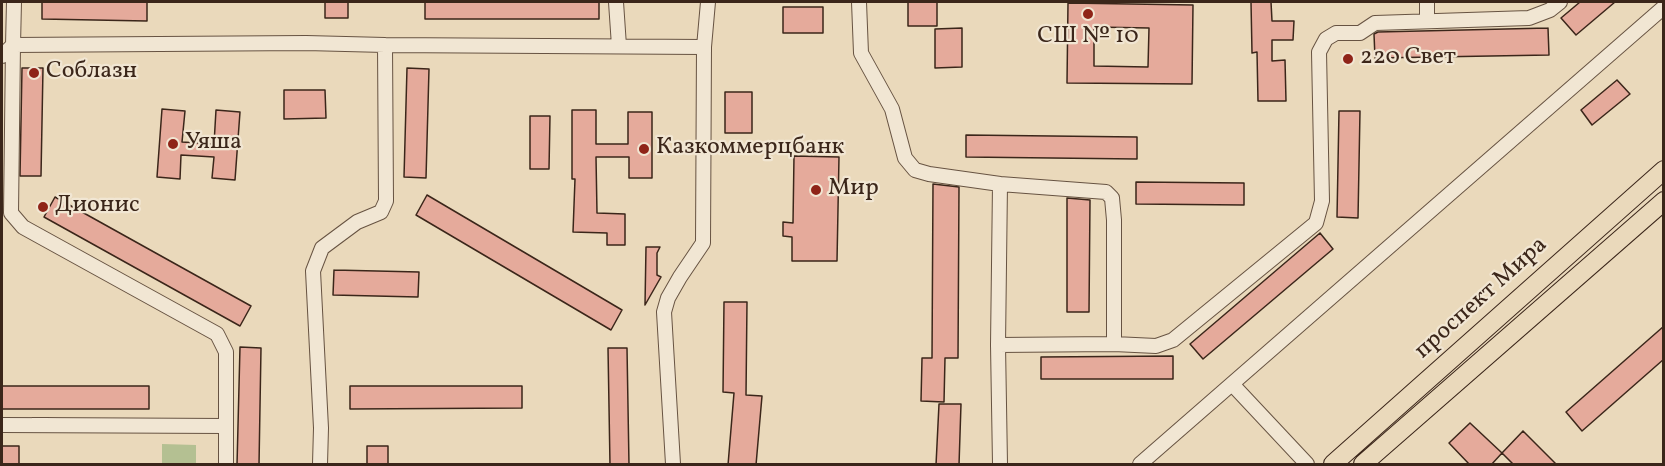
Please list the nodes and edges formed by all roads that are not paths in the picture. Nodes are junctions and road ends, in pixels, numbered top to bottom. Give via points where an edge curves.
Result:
1 (14, 2) edge
2 (616, 2) edge
3 (708, 2) edge
4 (859, 2) edge
5 (1427, 2) edge
6 (1560, 2) edge
7 (1664, 8) edge
8 (1427, 21) junction
9 (13, 45) junction
10 (386, 45) junction
11 (619, 46) junction
12 (704, 47) junction
13 (2, 56) edge
14 (1664, 170) edge
15 (1000, 184) junction
16 (1664, 201) edge
17 (1114, 344) junction
18 (998, 345) junction
19 (1232, 384) junction
20 (2, 425) edge
21 (33, 425) dead end
22 (226, 426) junction
23 (226, 465) edge
24 (320, 465) edge
25 (673, 465) edge
26 (1000, 465) edge
27 (1140, 465) edge
28 (1307, 465) edge
29 (1333, 465) edge
30 (1362, 465) edge

1 - 9 street
2 - 11 street
3 - 12 street
4 - 15 street via 861,53 892,109 905,158 922,172
5 - 8 street
6 - 8 street via 1529,18
7 - 19 street
8 - 17 street via 1376,23 1360,33 1336,33 1326,39 1319,52 1322,201 1316,223 1173,340 1156,346
9 - 10 street
9 - 13 street
9 - 22 street via 11,213 23,227 217,334 226,352
10 - 11 street
10 - 24 street via 386,201 381,212 357,222 322,248 313,271
11 - 12 street
12 - 25 street via 703,243 668,298 664,312
14 - 29 main road, проспект Мира
15 - 17 street via 1106,192 1112,198
15 - 18 street
16 - 30 main road, проспект Мира
17 - 18 street
18 - 26 street
19 - 27 street
19 - 28 street
20 - 22 street
21 - 22 street
22 - 23 street

